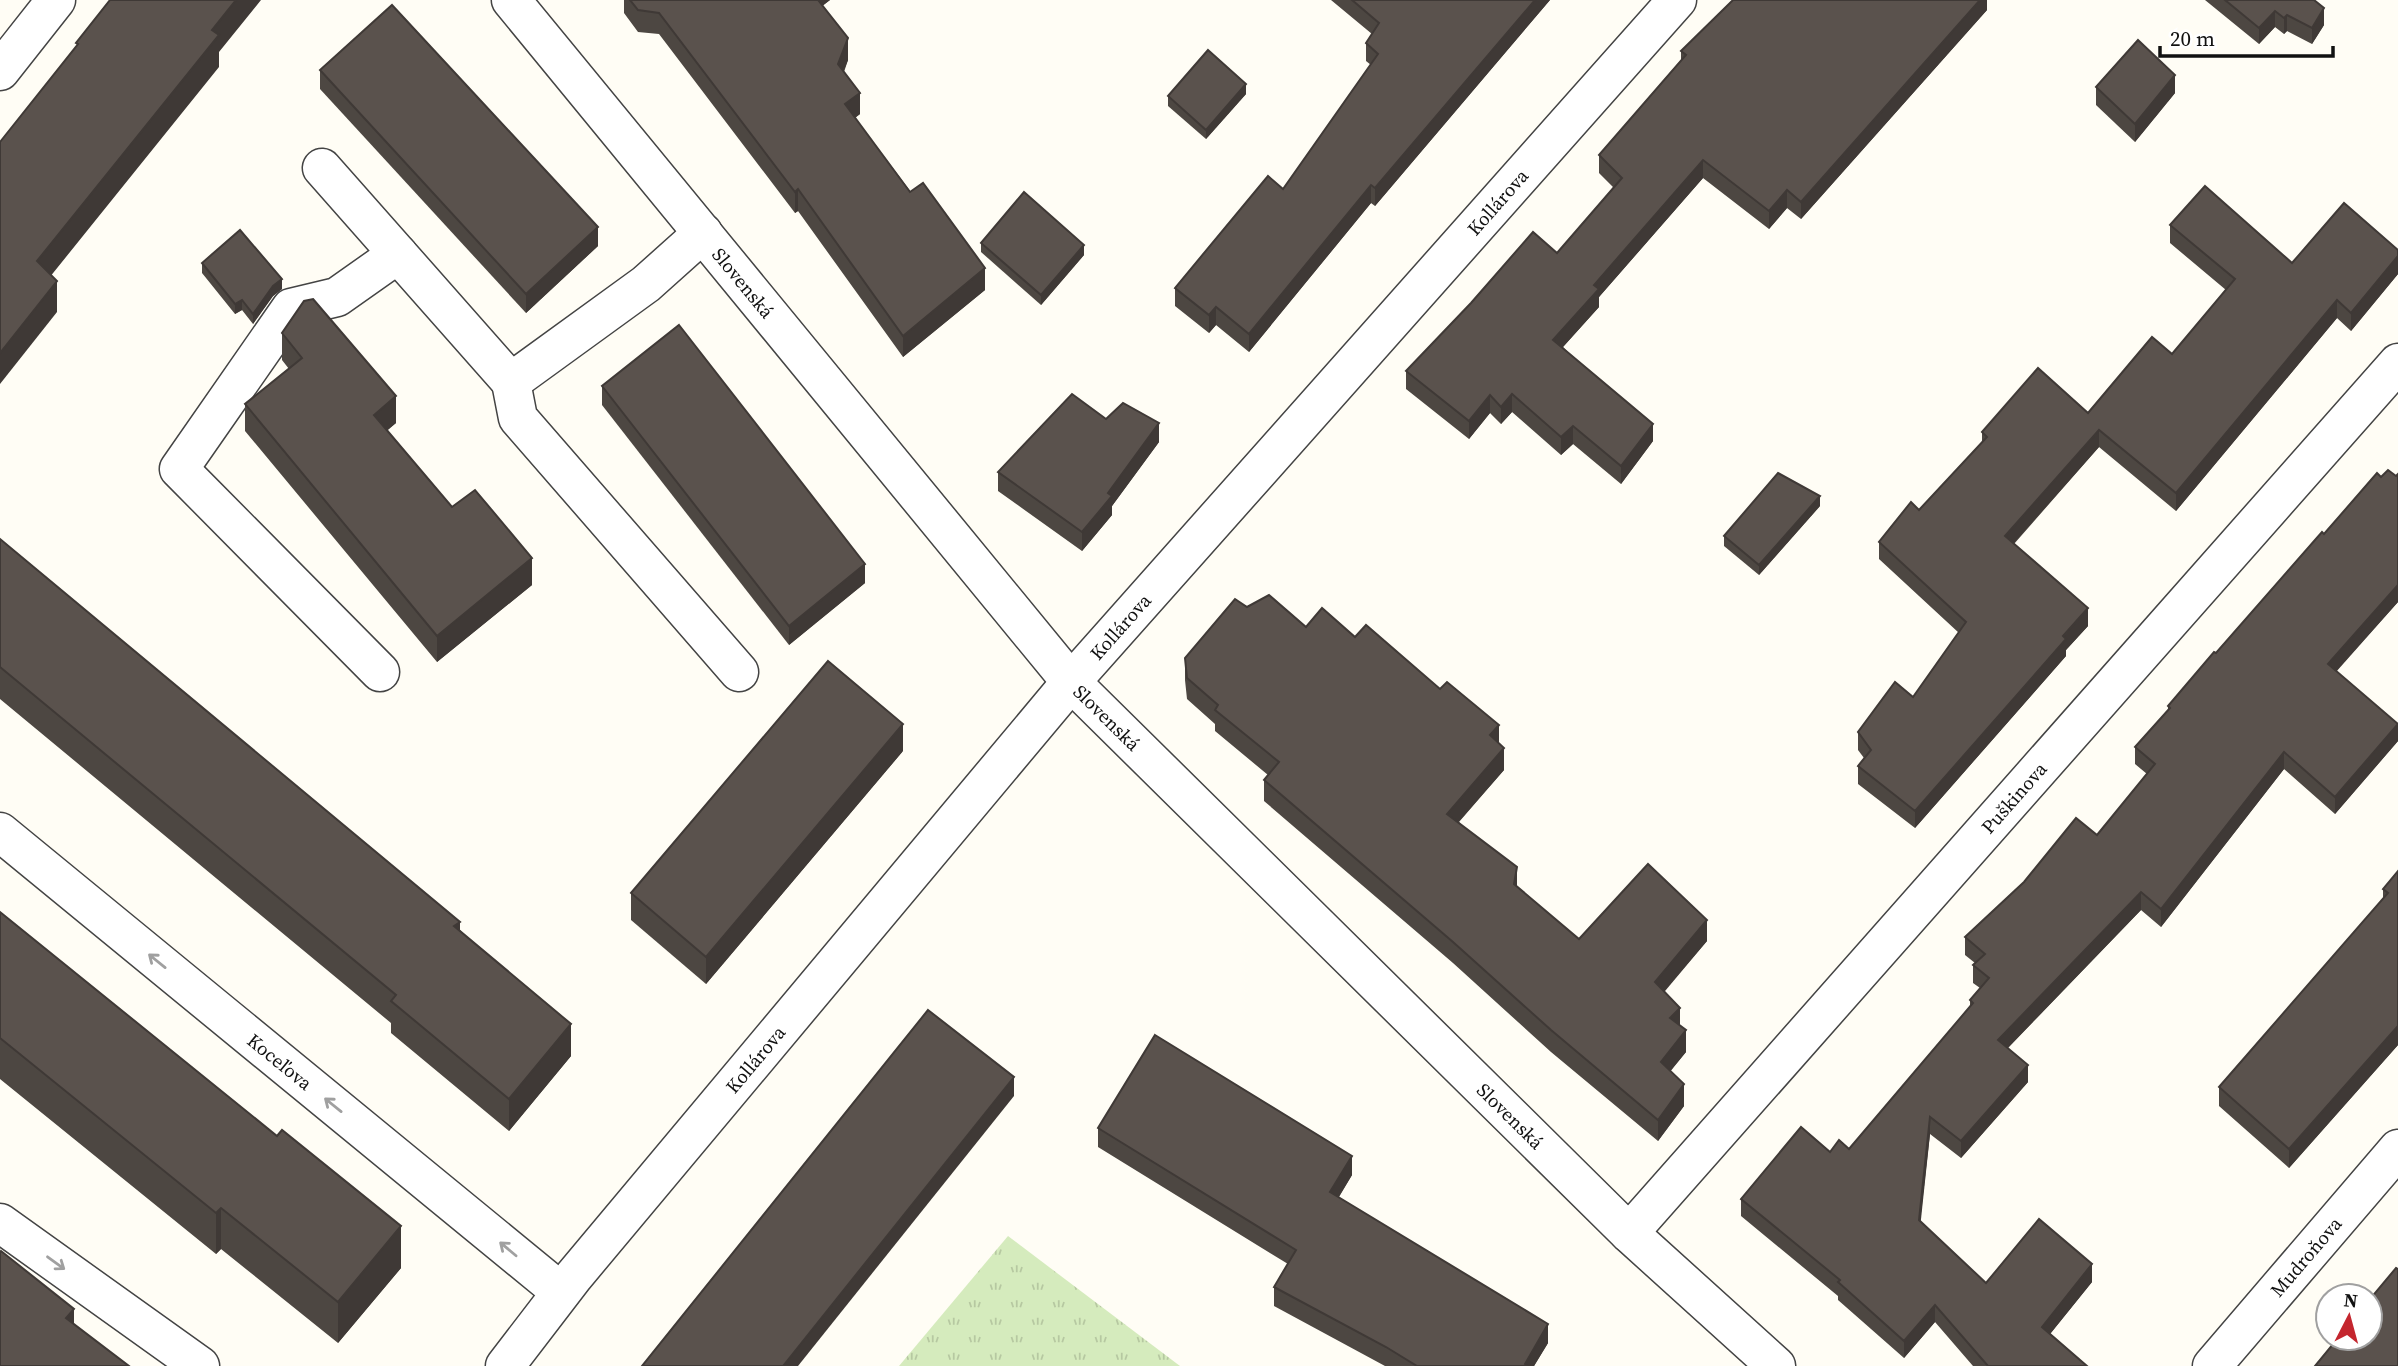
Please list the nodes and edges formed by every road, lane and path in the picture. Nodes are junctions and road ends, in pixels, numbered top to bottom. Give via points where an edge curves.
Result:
1 (55, 0) edge
2 (511, 0) edge
3 (1678, 0) edge
4 (0, 71) edge
5 (322, 168) dead end
6 (703, 233) junction
7 (398, 254) junction
8 (2398, 363) edge
9 (511, 382) junction
10 (380, 672) dead end
11 (739, 672) dead end
12 (1071, 682) junction
13 (0, 832) edge
14 (2398, 1149) edge
15 (0, 1223) edge
16 (1629, 1233) junction
17 (561, 1292) junction
18 (200, 1366) edge
19 (505, 1366) edge
20 (1776, 1366) edge
21 (2212, 1366) edge

1 - 4 street
2 - 6 street, Slovenská
3 - 12 street, Kollárova
5 - 7 street
6 - 9 street via 646,284
6 - 12 street, Slovenská
7 - 9 street
7 - 10 street via 337,297 291,308 179,469
8 - 16 street, Puškinova
9 - 11 street via 518,418
12 - 16 street, Slovenská
12 - 17 street, Kollárova
17 -> 13 street, Koceľova
14 - 21 street, Mudroňova
15 -> 18 street
16 - 20 street, Slovenská
17 - 19 street, Kollárova

